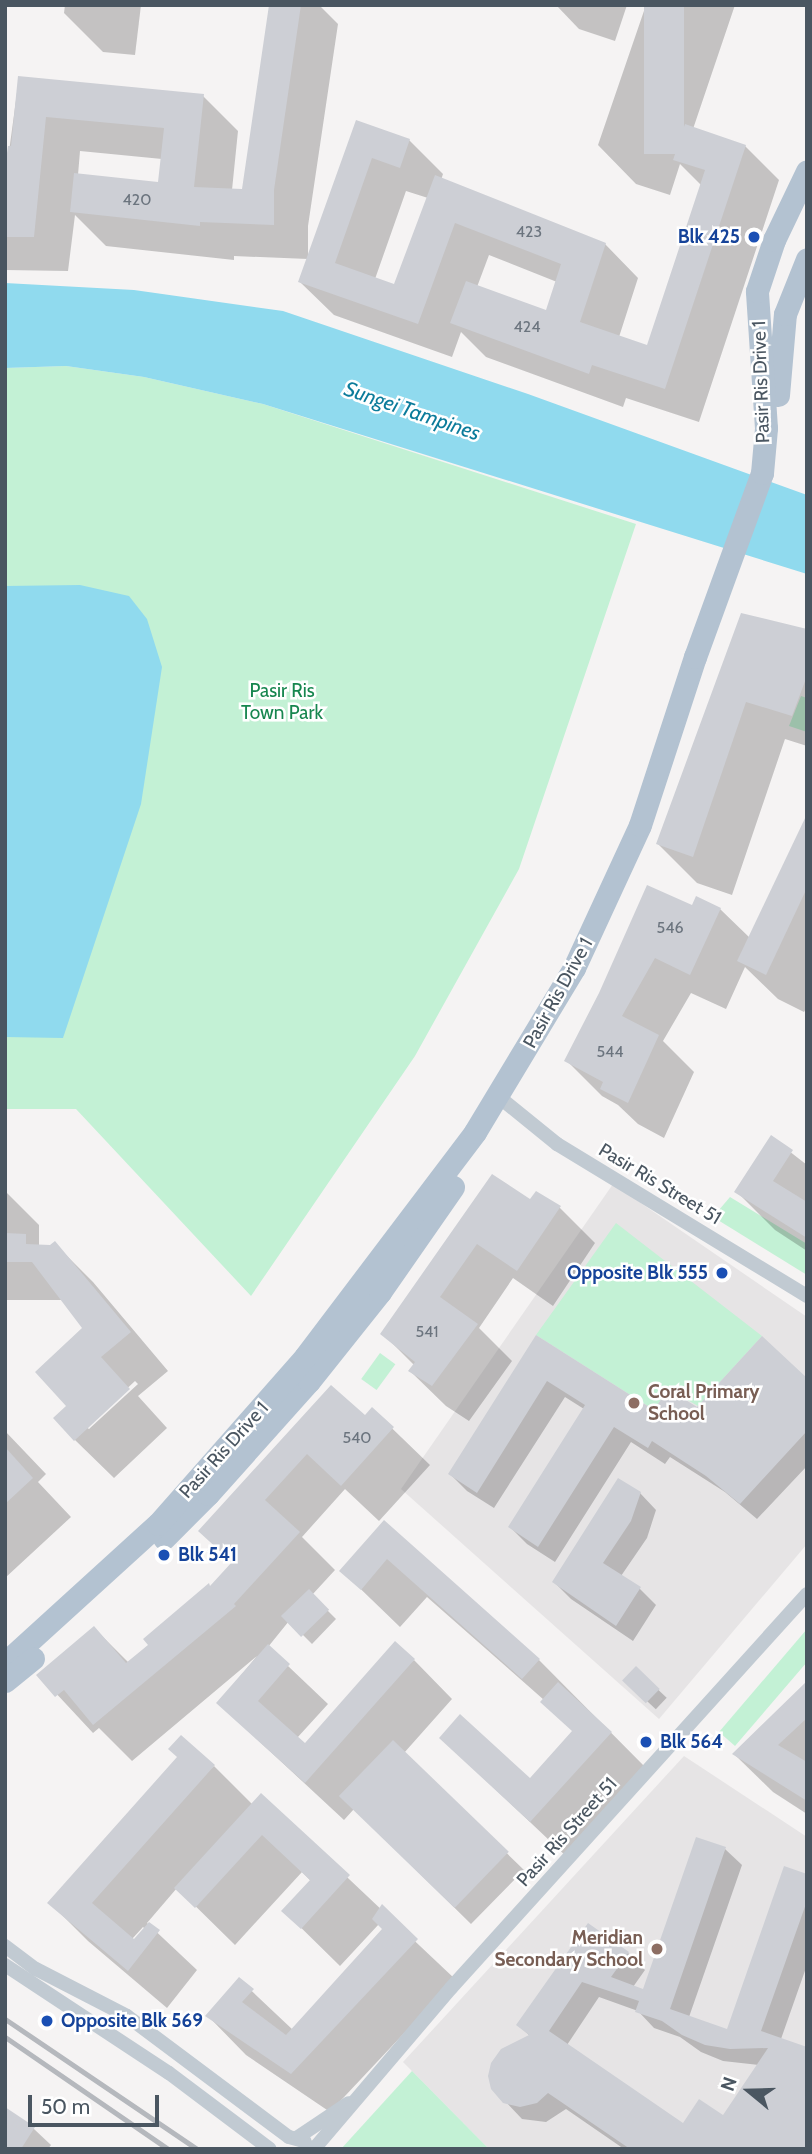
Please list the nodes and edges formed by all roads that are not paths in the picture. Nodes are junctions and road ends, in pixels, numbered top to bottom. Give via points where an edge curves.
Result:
1 (807, 172) edge
2 (807, 259) edge
3 (766, 474) junction
4 (504, 1101) junction
5 (807, 1296) edge
6 (807, 1594) edge
7 (5, 1662) edge
8 (5, 1681) edge
9 (5, 1946) edge
10 (5, 1965) edge
11 (358, 2098) junction
12 (298, 2141) edge
13 (270, 2149) edge
14 (278, 2149) edge
15 (314, 2149) edge

1 - 3 main road, Pasir Ris Drive 1 via 774,240 757,291
2 - 3 main road, Pasir Ris Drive 1 via 785,314 777,430
3 - 4 main road, Pasir Ris Drive 1 via 650,823 620,899
4 - 5 street, Pasir Ris Street 51 via 557,1144
4 - 7 main road, Pasir Ris Drive 1 via 260,1410 158,1524
4 - 8 main road, Pasir Ris Drive 1 via 380,1292 309,1381 163,1539
6 - 11 street, Pasir Ris Street 51 via 451,1988
9 - 12 street via 36,1969 127,2016
10 - 13 street via 169,2073
11 - 12 street, Pasir Ris Street 51
11 - 15 street, Pasir Ris Street 51
12 - 14 street, Pasir Ris Street 51 via 282,2140

